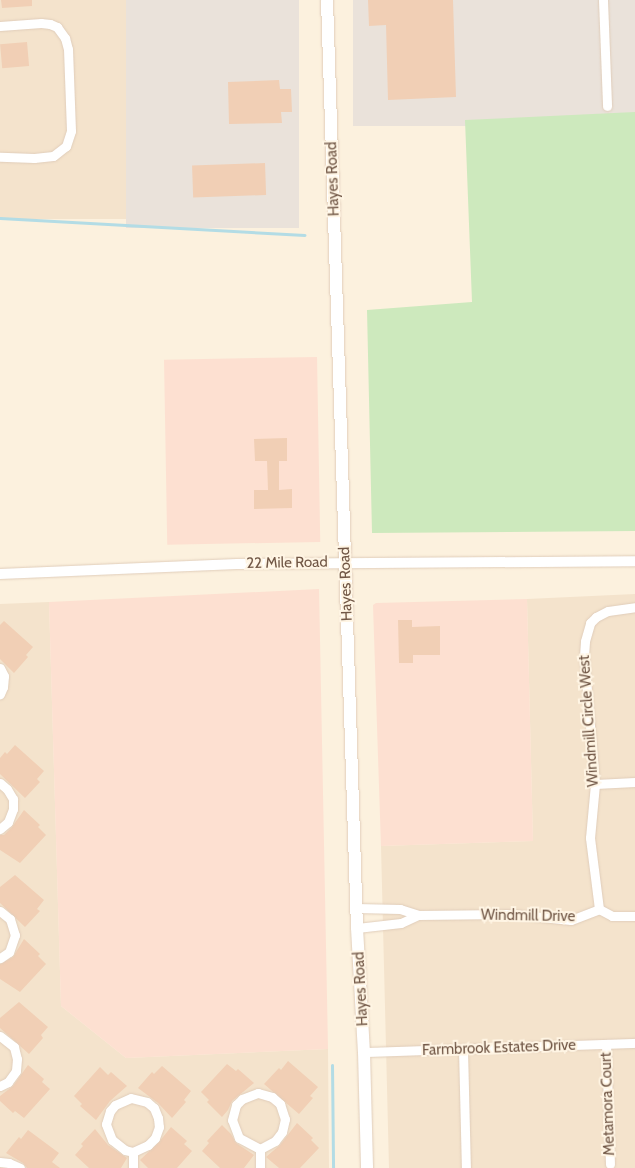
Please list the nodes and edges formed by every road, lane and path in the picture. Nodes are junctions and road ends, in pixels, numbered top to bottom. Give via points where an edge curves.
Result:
1 (327, 0) edge
2 (603, 0) edge
3 (0, 26) edge
4 (607, 106) dead end
5 (0, 156) edge
6 (635, 561) edge
7 (346, 563) junction
8 (0, 574) edge
9 (635, 607) edge
10 (0, 668) edge
11 (0, 694) edge
12 (635, 782) edge
13 (0, 783) edge
14 (595, 784) junction
15 (0, 829) edge
16 (356, 908) junction
17 (599, 909) junction
18 (0, 911) edge
19 (418, 915) junction
20 (635, 916) edge
21 (357, 928) junction
22 (0, 958) edge
23 (0, 1036) edge
24 (635, 1043) edge
25 (606, 1044) junction
26 (463, 1049) junction
27 (364, 1052) junction
28 (0, 1086) edge
29 (260, 1149) junction
30 (133, 1152) junction
31 (0, 1162) edge
32 (610, 1164) dead end
33 (20, 1168) edge
34 (133, 1168) edge
35 (260, 1168) edge
36 (367, 1168) edge
37 (466, 1168) edge

1 - 7 main road, Hayes Road
2 - 4 street
3 - 5 street via 50,24 65,38 71,131 66,146 53,156
6 - 7 street, 22 Mile Road
7 - 8 street, 22 Mile Road via 158,566
7 - 16 main road, Hayes Road
9 - 14 street, Windmill Circle West via 608,611 590,623 584,642
10 - 11 street via 4,676
12 - 14 street
13 - 15 street via 10,794 13,809 8,822
14 - 17 street, Windmill Circle West via 590,838
16 - 19 street, Windmill Drive via 400,909
16 - 21 main road, Hayes Road
17 - 19 street, Windmill Drive via 571,920 512,914
17 - 20 street via 612,916
18 - 22 street via 10,919 15,935 9,952
19 - 21 street, Windmill Drive via 401,923
21 - 27 main road, Hayes Road
23 - 28 street via 14,1047 18,1059 16,1071 8,1082
24 - 25 street, Farmbrook Estates Drive
25 - 26 street, Farmbrook Estates Drive
25 - 32 street, Metamora Court
26 - 27 street, Farmbrook Estates Drive
26 - 37 street
27 - 36 main road, Hayes Road
29 - 29 street via 275,1141 282,1132 285,1119 280,1104 272,1097 258,1093 236,1105 232,1120 239,1138
29 - 35 street
30 - 30 street via 148,1145 159,1127 154,1108 131,1098 115,1105 106,1124 112,1140
30 - 34 street
31 - 33 street

